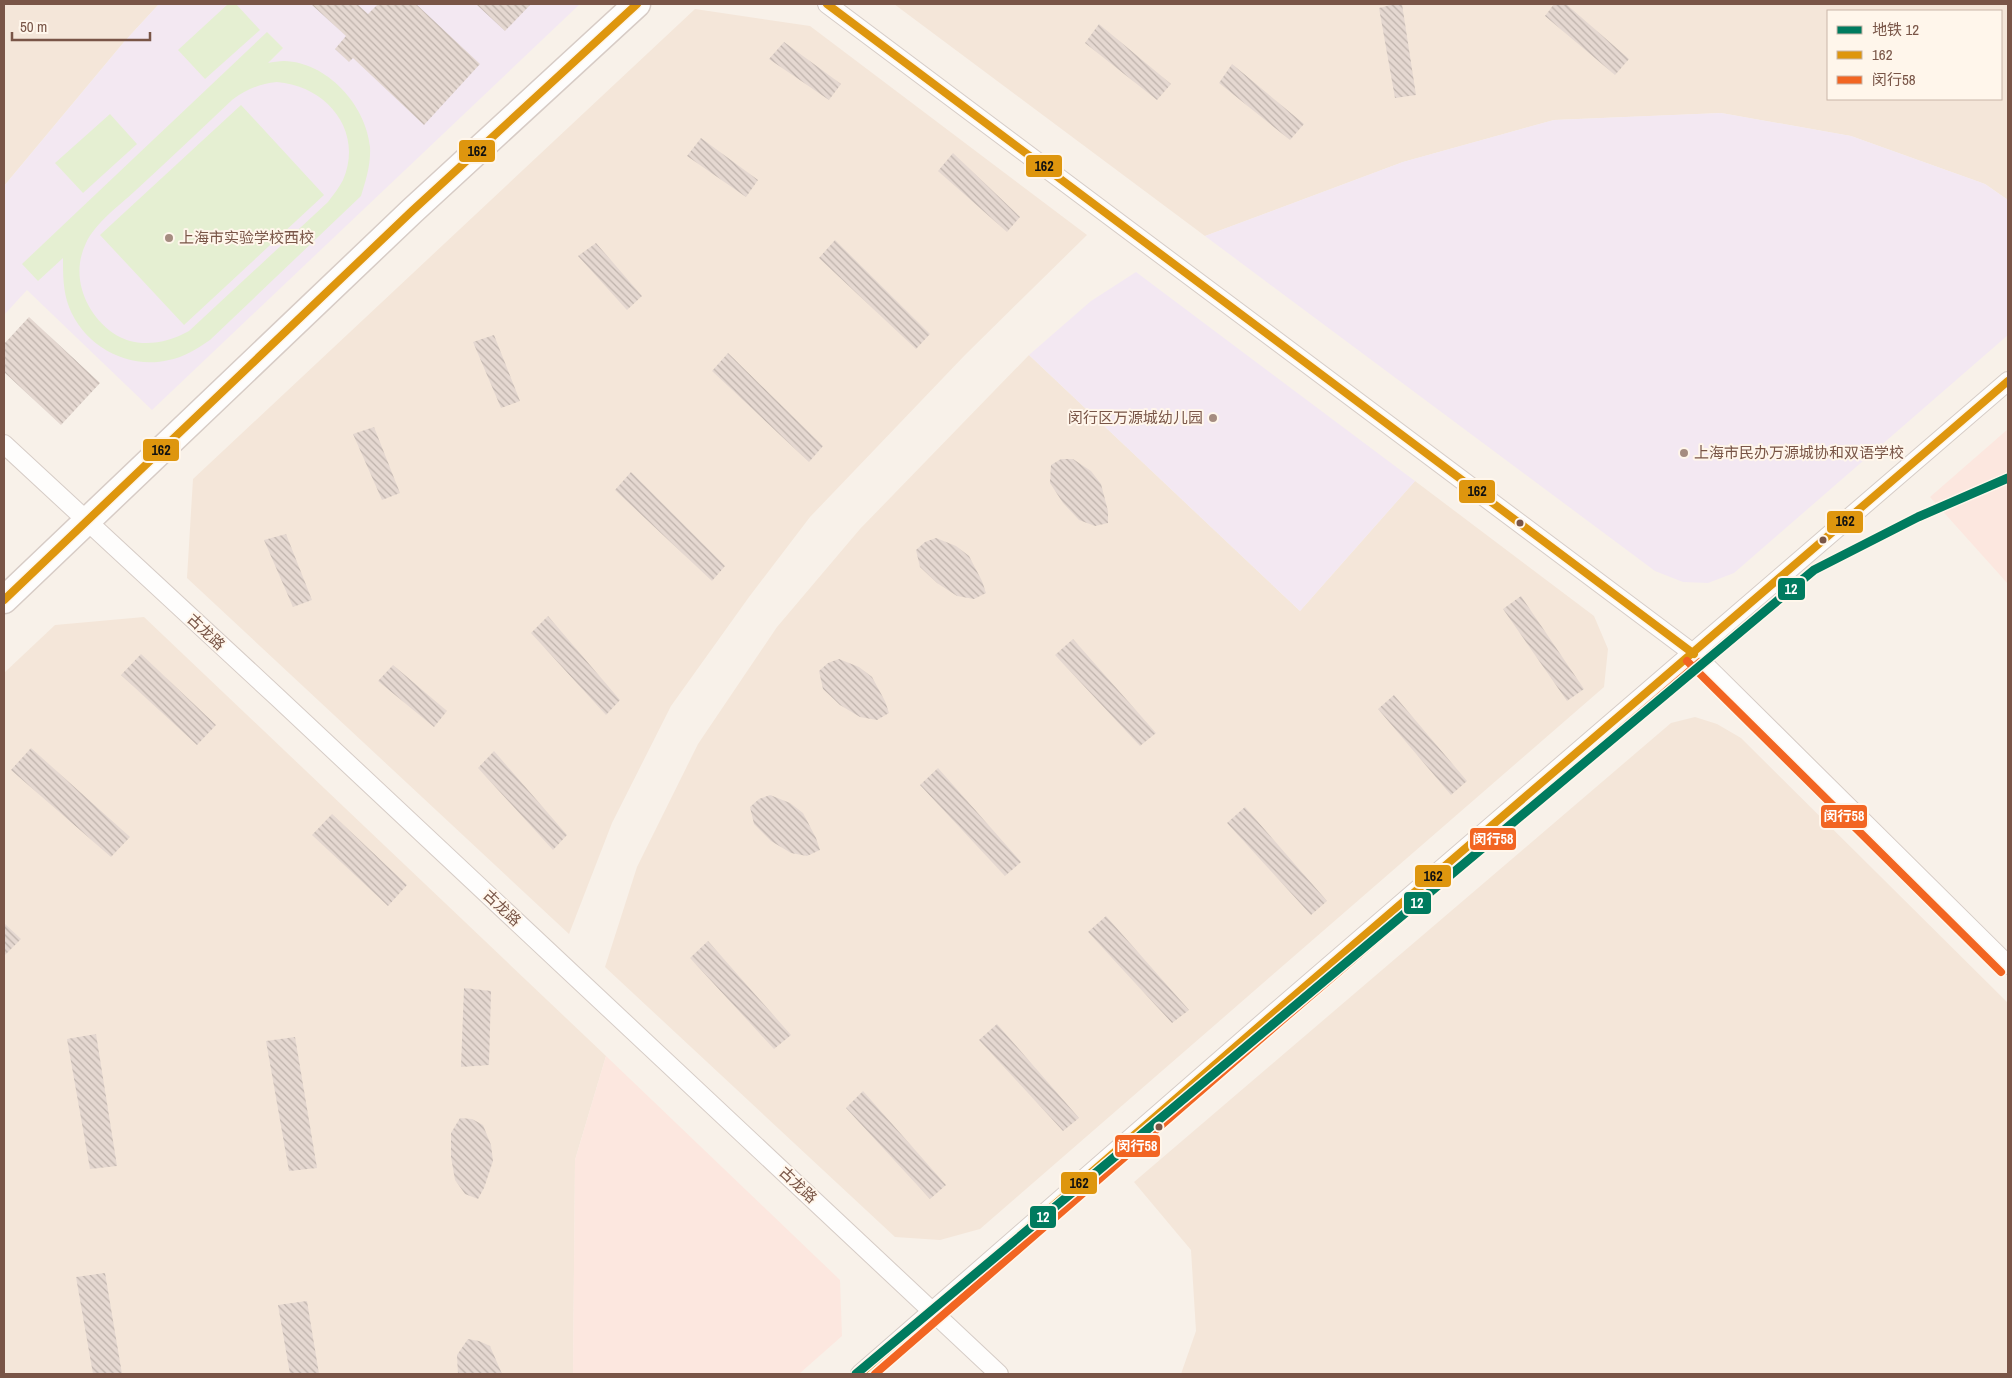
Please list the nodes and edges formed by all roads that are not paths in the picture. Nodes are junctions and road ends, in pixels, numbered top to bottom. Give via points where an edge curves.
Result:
1 (637, 4) edge
2 (827, 4) edge
3 (2008, 381) edge
4 (4, 444) edge
5 (88, 522) junction
6 (4, 600) edge
7 (1694, 654) junction
8 (2008, 965) edge
9 (932, 1310) junction
10 (860, 1374) edge
11 (999, 1374) edge

1 - 5 main road via 412,211
2 - 7 street
3 - 7 street
4 - 5 street, 古龙路
5 - 6 main road
5 - 9 street, 古龙路
7 - 8 street
7 - 9 street
9 - 10 street
9 - 11 street, 古龙路

